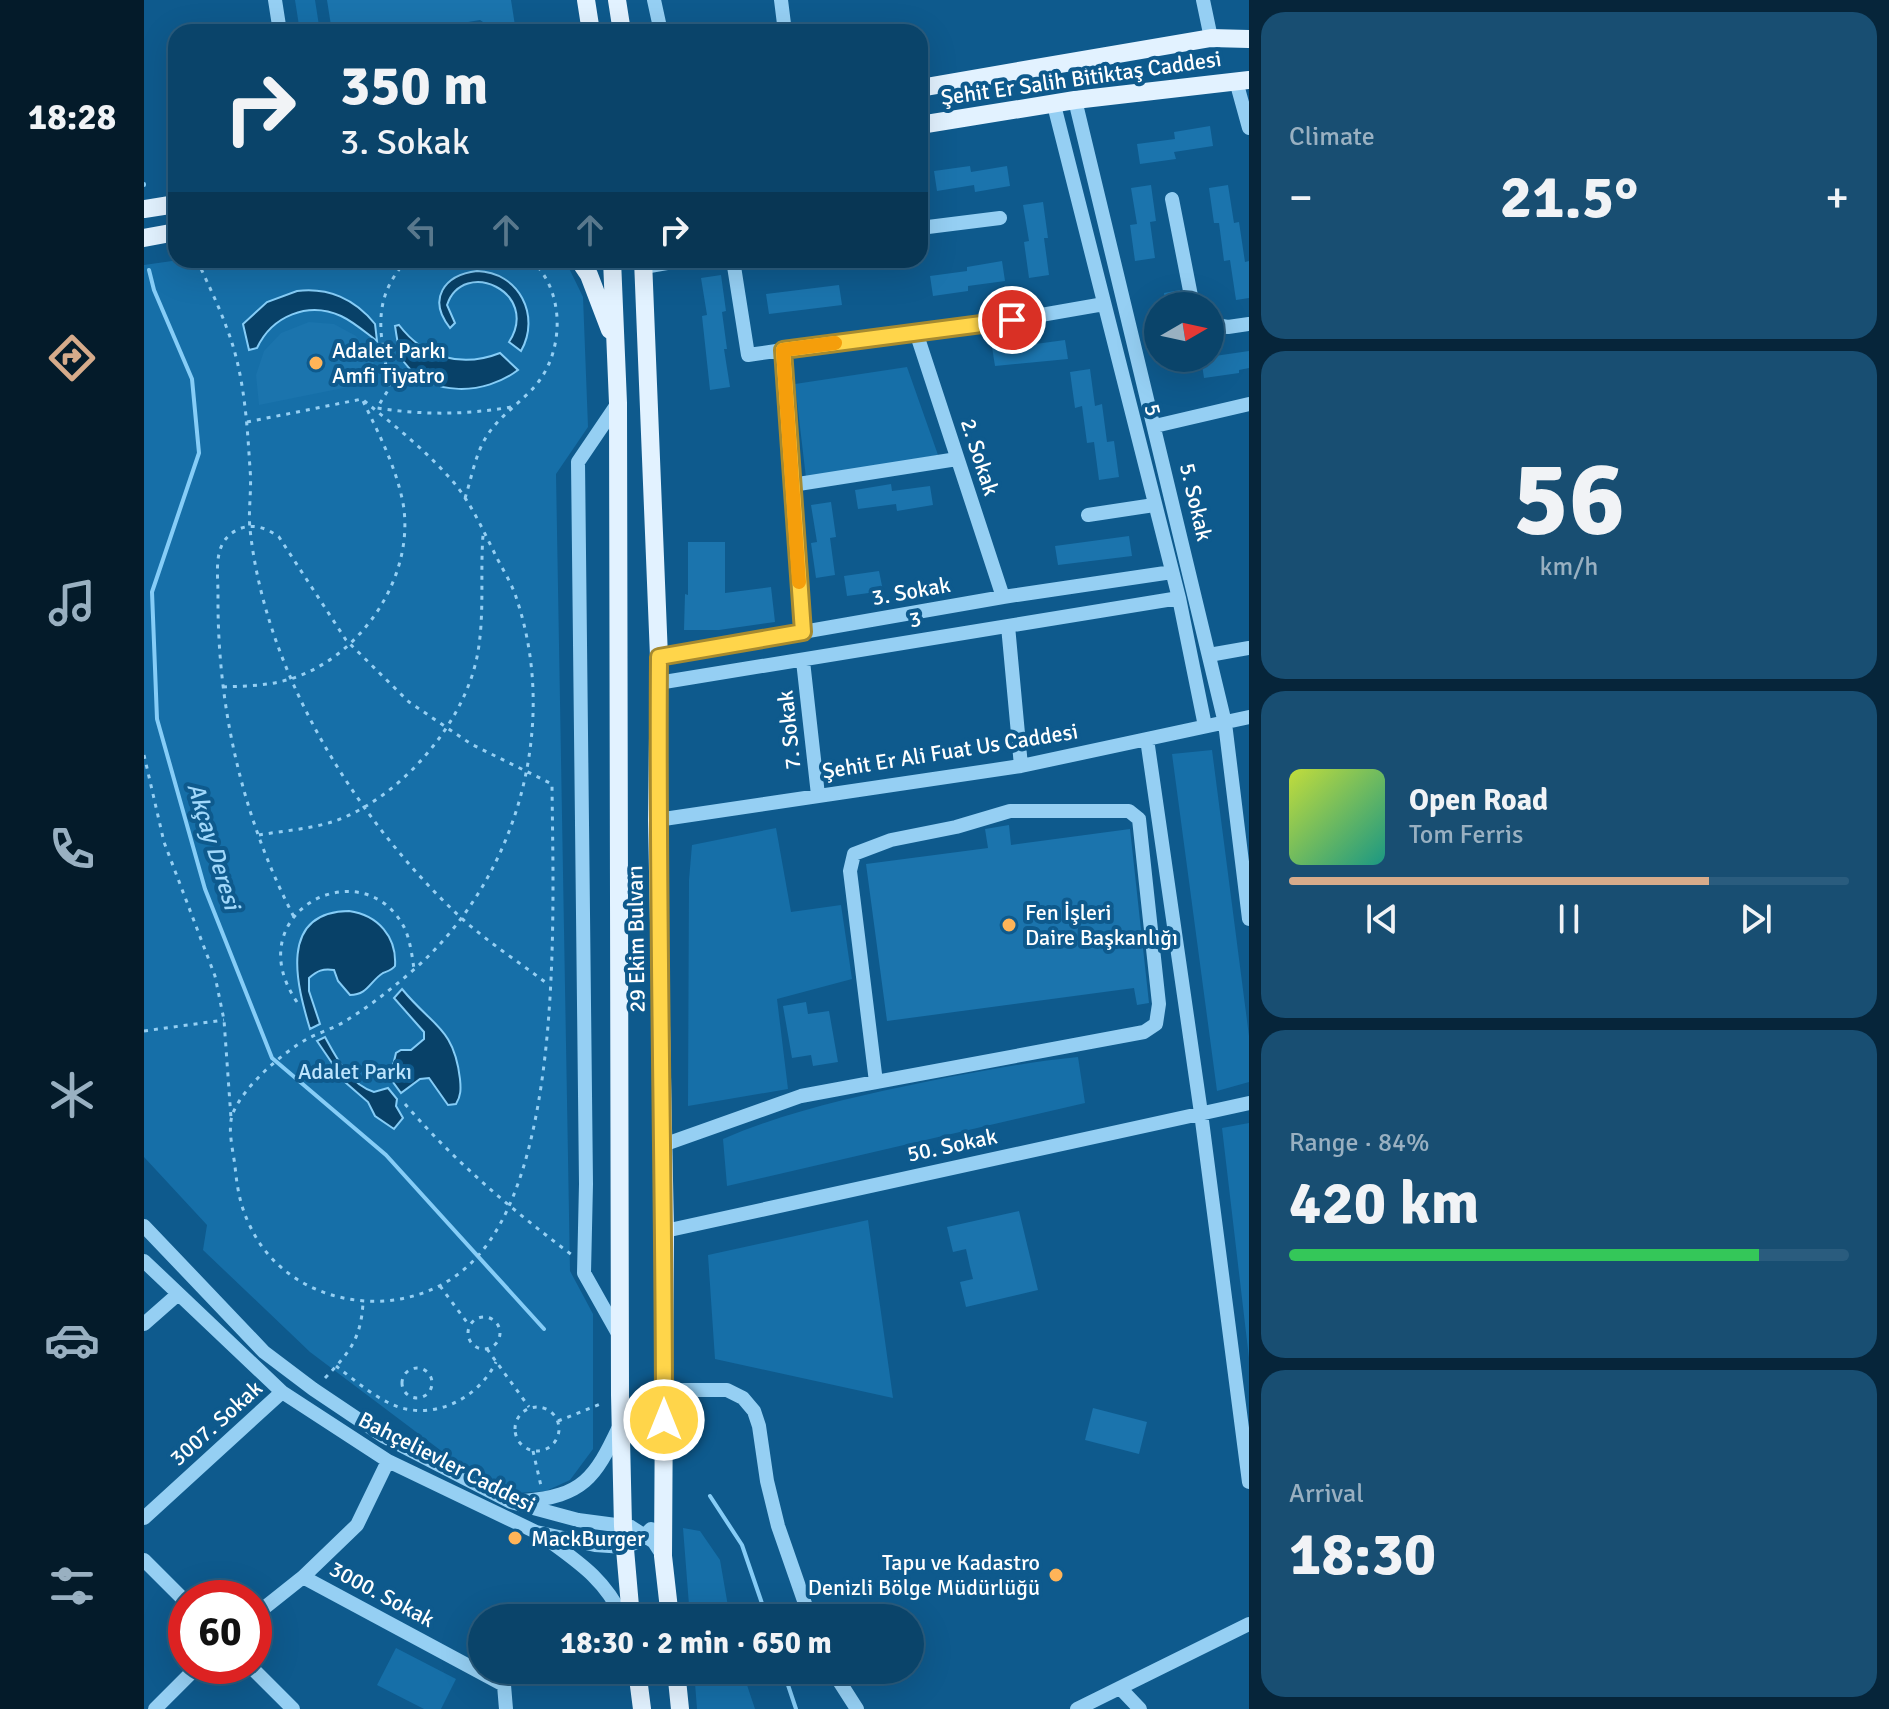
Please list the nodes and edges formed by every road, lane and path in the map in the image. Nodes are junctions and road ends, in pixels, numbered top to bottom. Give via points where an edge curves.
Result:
1 (275, 0) edge
2 (586, 0) edge
3 (617, 0) edge
4 (654, 0) edge
5 (781, 0) edge
6 (1203, 0) edge
7 (279, 24) edge
8 (590, 24) edge
9 (621, 24) edge
10 (659, 24) edge
11 (784, 24) edge
12 (1211, 38) junction
13 (1249, 39) edge
14 (1242, 81) edge
15 (928, 87) edge
16 (1075, 100) junction
17 (1054, 105) junction
18 (928, 124) edge
19 (1249, 128) edge
20 (1172, 199) dead end
21 (168, 205) edge
22 (144, 209) edge
23 (1000, 218) dead end
24 (928, 227) edge
25 (168, 234) edge
26 (144, 238) edge
27 (201, 268) edge
28 (401, 268) edge
29 (540, 268) edge
30 (584, 268) edge
31 (612, 268) edge
32 (645, 268) edge
33 (734, 268) edge
34 (1190, 292) edge
35 (1104, 304) junction
36 (1249, 324) edge
37 (1224, 326) edge
38 (916, 332) junction
39 (617, 349) junction
40 (783, 350) junction
41 (362, 399) junction
42 (618, 403) junction
43 (1249, 404) edge
44 (511, 407) junction
45 (247, 422) junction
46 (1155, 426) junction
47 (957, 459) junction
48 (792, 485) junction
49 (465, 498) junction
50 (1154, 505) junction
51 (1088, 515) dead end
52 (249, 527) junction
53 (484, 531) junction
54 (1172, 572) junction
55 (1003, 597) junction
56 (1179, 598) junction
57 (1008, 626) junction
58 (803, 632) junction
59 (349, 644) junction
60 (1249, 648) edge
61 (1209, 655) junction
62 (659, 657) junction
63 (803, 661) junction
64 (291, 679) junction
65 (658, 683) junction
66 (223, 687) junction
67 (1249, 717) edge
68 (1225, 723) junction
69 (1205, 726) junction
70 (446, 727) junction
71 (1147, 739) junction
72 (144, 755) edge
73 (1021, 766) junction
74 (525, 771) junction
75 (818, 795) junction
76 (362, 807) junction
77 (657, 820) junction
78 (258, 835) junction
79 (1246, 875) edge
80 (294, 917) junction
81 (460, 917) junction
82 (1249, 919) edge
83 (414, 969) junction
84 (551, 987) junction
85 (297, 1002) dead end
86 (224, 1020) junction
87 (144, 1031) edge
88 (876, 1082) junction
89 (1249, 1103) edge
90 (405, 1104) dead end
91 (1201, 1113) junction
92 (231, 1118) junction
93 (663, 1145) junction
94 (509, 1207) junction
95 (144, 1226) edge
96 (665, 1231) junction
97 (144, 1261) edge
98 (584, 1264) junction
99 (440, 1286) junction
100 (177, 1295) junction
101 (363, 1302) junction
102 (144, 1324) edge
103 (469, 1326) junction
104 (620, 1338) junction
105 (487, 1349) junction
106 (496, 1362) junction
107 (336, 1366) junction
108 (313, 1389) junction
109 (664, 1390) junction
110 (282, 1392) junction
111 (620, 1395) junction
112 (417, 1397) junction
113 (530, 1407) junction
114 (421, 1410) junction
115 (558, 1421) junction
116 (621, 1423) junction
117 (533, 1451) junction
118 (388, 1461) junction
119 (1249, 1482) edge
120 (544, 1500) junction
121 (511, 1502) junction
122 (663, 1508) junction
123 (144, 1518) edge
124 (623, 1526) junction
125 (536, 1532) junction
126 (645, 1535) junction
127 (624, 1547) junction
128 (663, 1556) junction
129 (144, 1560) edge
130 (303, 1577) junction
131 (168, 1584) edge
132 (272, 1602) edge
133 (616, 1604) edge
134 (630, 1604) edge
135 (668, 1604) edge
136 (805, 1604) edge
137 (1249, 1624) edge
138 (180, 1684) edge
139 (268, 1684) edge
140 (639, 1684) edge
141 (677, 1684) edge
142 (841, 1684) edge
143 (1120, 1688) junction
144 (155, 1709) edge
145 (293, 1709) edge
146 (506, 1709) edge
147 (642, 1709) edge
148 (680, 1709) edge
149 (857, 1709) edge
150 (1077, 1709) edge
151 (1140, 1709) edge

1 - 7 street
2 - 8 main road
3 - 9 main road
4 - 10 street
5 - 11 street
6 - 12 street
12 - 13 main road, Şehit Er Salih Bitiktaş Caddesi
12 - 15 main road, Şehit Er Salih Bitiktaş Caddesi
14 - 16 main road, Şehit Er Salih Bitiktaş Caddesi
14 - 19 street
16 - 17 main road, Şehit Er Salih Bitiktaş Caddesi
16 - 46 street, 5. Sokak
17 - 18 main road, Şehit Er Salih Bitiktaş Caddesi
17 - 35 street, 5
20 - 34 street
21 - 22 main road
23 - 24 street
25 - 26 main road
27 - 45 path via 227,328
28 - 44 path via 387,288 379,321 390,387 377,408 441,414
29 - 44 path via 558,312 553,354 537,384
30 - 39 main road
31 - 39 main road, 29 Ekim Bulvarı
32 - 62 main road, 29 Ekim Bulvarı
33 - 40 street via 748,355
35 - 38 street
35 - 50 street, 5
36 - 37 street
38 - 40 street
38 - 47 street, 2. Sokak
39 - 42 main road, 29 Ekim Bulvarı
40 - 48 street
41 - 45 path
41 - 49 path via 449,476
41 - 59 path via 391,459 405,532 388,592 373,621
42 - 98 street via 578,462
42 - 104 main road, 29 Ekim Bulvarı
43 - 46 street
44 - 49 path via 484,440
45 - 52 path
46 - 61 street, 5. Sokak
47 - 48 street
47 - 55 street, 2. Sokak
48 - 58 street
49 - 53 path
50 - 51 street
50 - 54 street, 5
52 - 59 path via 262,527 279,537
52 - 64 path via 261,592
52 - 66 path via 227,537 218,553 217,641
53 - 70 path via 477,659
53 - 74 path via 517,599 531,665 534,732
54 - 55 street, 3. Sokak
54 - 56 street, 5
55 - 58 street, 3. Sokak
56 - 57 street, 3
56 - 69 street, 5
57 - 63 street, 3
57 - 73 street
58 - 62 street, 3. Sokak
59 - 64 path via 317,668
59 - 70 path via 409,702
60 - 61 street
61 - 68 street, 5. Sokak
62 - 65 main road, 29 Ekim Bulvarı
63 - 65 street, 3
63 - 75 street, 7. Sokak
64 - 66 path
64 - 76 path
65 - 77 main road, 29 Ekim Bulvarı
66 - 78 path via 242,785
67 - 68 street, Şehit Er Ali Fuat Us Caddesi
68 - 69 street, Şehit Er Ali Fuat Us Caddesi
68 - 79 street, 5. Sokak
69 - 71 street, Şehit Er Ali Fuat Us Caddesi
70 - 74 path
70 - 76 path via 424,758 390,790
71 - 73 street, Şehit Er Ali Fuat Us Caddesi
71 - 91 street
72 - 86 path via 164,842 215,976
73 - 75 street, Şehit Er Ali Fuat Us Caddesi
74 - 81 path via 503,850
74 - 84 path via 552,784
75 - 77 street, Şehit Er Ali Fuat Us Caddesi
76 - 78 path via 332,822
76 - 81 path
77 - 93 main road, 29 Ekim Bulvarı
78 - 80 path
79 - 82 street, 5. Sokak
80 - 83 path via 331,893 365,895 381,902 404,927
80 - 85 path via 279,955 287,988
81 - 83 path
81 - 84 path
83 - 92 path via 377,1001 307,1039 253,1080
84 - 94 path via 533,1136
86 - 87 path
86 - 92 path
88 - 88 street via 1144,1032 1156,1024 1159,1004 1139,819 1129,811 1010,811 854,854 850,871
88 - 93 street via 801,1096
89 - 91 street, 50. Sokak
90 - 94 path
91 - 96 street, 50. Sokak
91 - 119 street
92 - 101 path via 238,1195 251,1229 272,1259 300,1282 334,1297
93 - 96 main road, 29 Ekim Bulvarı
94 - 98 path
94 - 99 path via 472,1262
95 - 108 street, Bahçelievler Caddesi via 264,1352
96 - 109 main road, 29 Ekim Bulvarı
97 - 100 street, Bahçelievler Caddesi
98 - 104 street
99 - 101 path via 406,1299
99 - 103 path
100 - 102 street
100 - 110 street, Bahçelievler Caddesi
101 - 107 path via 353,1346
103 - 105 path via 472,1344
103 - 105 path via 484,1317 498,1325 499,1338
104 - 111 main road, 29 Ekim Bulvarı
105 - 106 path
106 - 113 path
106 - 114 path via 489,1377 464,1399
107 - 108 path
107 - 114 path via 388,1403
108 - 121 street, Bahçelievler Caddesi via 383,1436
109 - 122 main road, 29 Ekim Bulvarı
109 - 136 street via 727,1390 754,1411 778,1526
110 - 118 street, Bahçelievler Caddesi
110 - 123 street, 3007. Sokak
111 - 115 path
111 - 116 main road, 29 Ekim Bulvarı
112 - 112 path via 428,1393 432,1382 427,1372 416,1368 406,1372 402,1383
112 - 114 path
113 - 115 path via 547,1408
113 - 117 path via 517,1419 515,1430 518,1441
115 - 117 path via 554,1444
116 - 120 street via 601,1466 582,1484
116 - 124 main road, 29 Ekim Bulvarı
117 - 120 path
118 - 125 street, Bahçelievler Caddesi
118 - 130 street via 357,1525
120 - 121 street
121 - 124 street, Bahçelievler Caddesi
122 - 126 street
122 - 128 main road, 29 Ekim Bulvarı
124 - 126 street, Bahçelievler Caddesi
124 - 127 main road, 29 Ekim Bulvarı
125 - 127 street, Bahçelievler Caddesi
125 - 133 street via 593,1572
126 - 127 street
126 - 128 street, Bahçelievler Caddesi
127 - 134 main road, 29 Ekim Bulvarı
128 - 135 main road, 29 Ekim Bulvarı
129 - 131 street
130 - 132 street
130 - 146 street, 3000. Sokak via 504,1685
137 - 143 street
138 - 144 street
139 - 145 street
140 - 147 main road
141 - 148 main road
142 - 149 street
143 - 150 street
143 - 151 street

